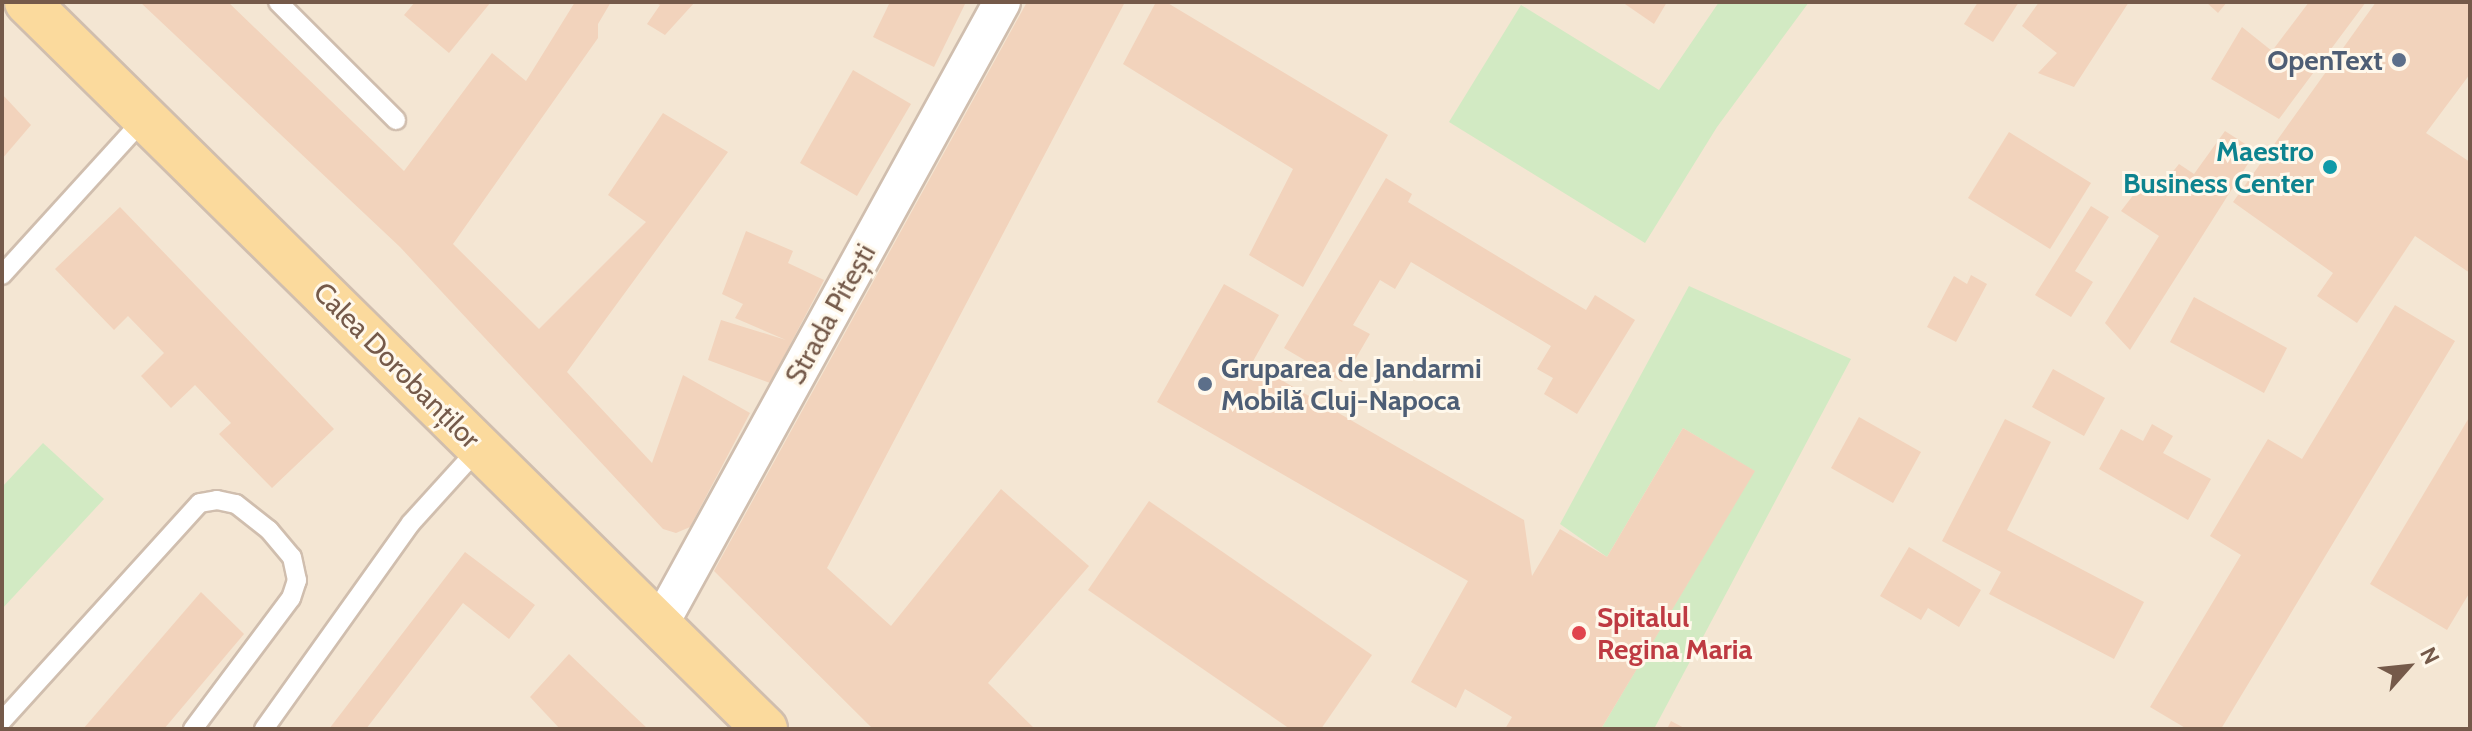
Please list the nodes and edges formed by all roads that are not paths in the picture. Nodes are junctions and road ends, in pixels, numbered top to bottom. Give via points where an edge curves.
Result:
1 (27, 2) edge
2 (278, 2) edge
3 (1002, 2) edge
4 (144, 119) junction
5 (396, 120) dead end
6 (2, 275) edge
7 (480, 447) junction
8 (659, 626) junction
9 (2, 721) edge
10 (193, 729) edge
11 (264, 729) edge
12 (765, 729) edge

1 - 4 main road, Calea Dorobanților
2 - 5 lane
3 - 8 street, Strada Pitești
4 - 6 lane
4 - 7 main road, Calea Dorobanților
7 - 8 main road, Calea Dorobanților
7 - 11 lane via 411,523
8 - 12 main road, Calea Dorobanților
9 - 10 lane via 200,503 217,500 236,504 269,530 292,557 297,580 291,598

